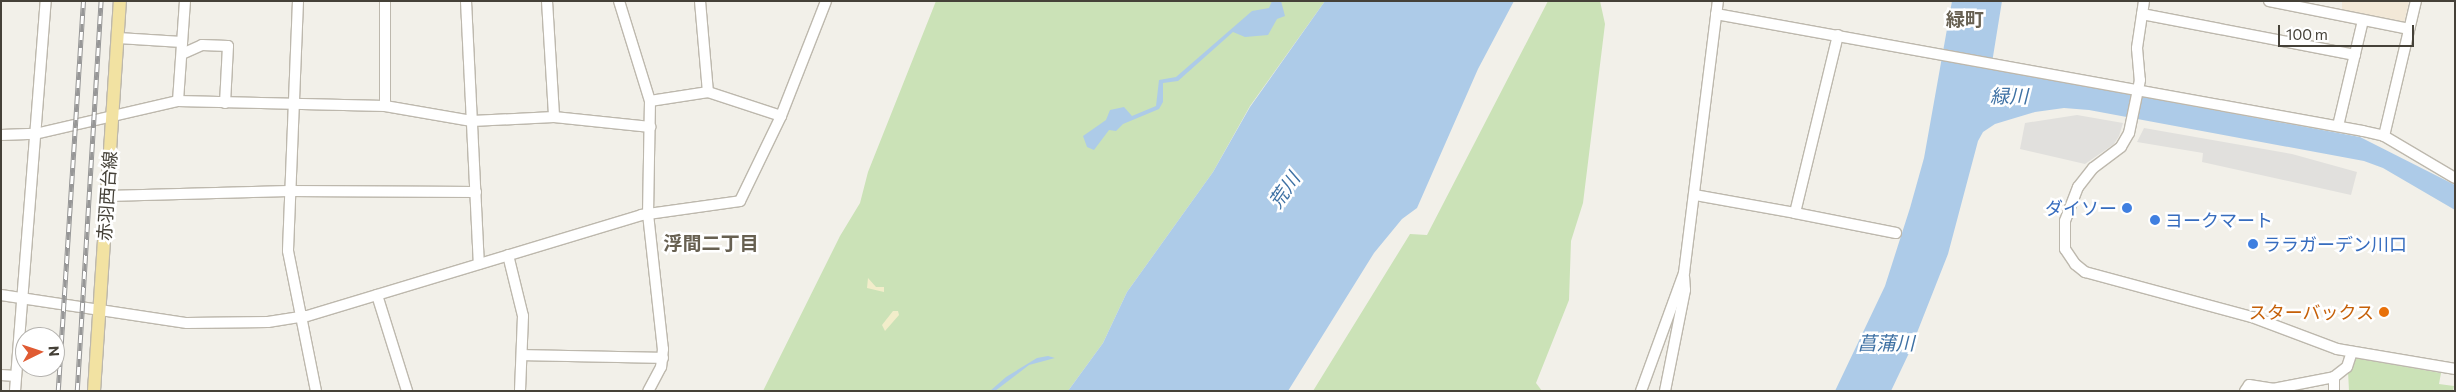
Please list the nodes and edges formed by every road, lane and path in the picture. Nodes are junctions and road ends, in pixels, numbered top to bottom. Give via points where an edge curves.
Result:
1 (46, 1) edge
2 (120, 1) edge
3 (185, 1) edge
4 (298, 1) edge
5 (385, 1) edge
6 (466, 1) edge
7 (547, 1) edge
8 (619, 1) edge
9 (700, 1) edge
10 (826, 1) edge
11 (1718, 1) edge
12 (2144, 1) edge
13 (2269, 1) edge
14 (2416, 1) edge
15 (1716, 14) junction
16 (2142, 14) junction
17 (2363, 20) junction
18 (2409, 29) junction
19 (1838, 35) junction
20 (118, 38) junction
21 (182, 42) junction
22 (182, 54) junction
23 (2355, 55) junction
24 (2138, 91) junction
25 (708, 92) junction
26 (178, 102) junction
27 (650, 102) junction
28 (225, 103) junction
29 (293, 104) junction
30 (385, 106) junction
31 (112, 116) junction
32 (554, 116) junction
33 (781, 116) junction
34 (472, 121) junction
35 (2338, 126) junction
36 (650, 127) junction
37 (35, 134) junction
38 (1, 135) edge
39 (2384, 136) junction
40 (2455, 178) edge
41 (289, 191) junction
42 (476, 192) junction
43 (1695, 195) junction
44 (107, 196) junction
45 (1795, 213) junction
46 (648, 214) junction
47 (1896, 233) dead end
48 (508, 255) junction
49 (479, 264) junction
50 (1684, 273) junction
51 (1, 294) edge
52 (377, 295) junction
53 (23, 298) junction
54 (99, 310) junction
55 (301, 317) junction
56 (20, 327) edge
57 (2352, 352) junction
58 (523, 356) junction
59 (663, 358) junction
60 (2455, 369) edge
61 (1, 375) edge
62 (15, 376) edge
63 (16, 377) edge
64 (2334, 377) junction
65 (15, 391) edge
66 (94, 391) edge
67 (316, 391) edge
68 (407, 391) edge
69 (520, 391) edge
70 (648, 391) edge
71 (1641, 391) edge
72 (1665, 391) edge
73 (2245, 391) edge
74 (2334, 391) edge

1 - 37 street
2 - 20 main road, 赤羽西台線
3 - 21 street
4 - 29 street
5 - 30 street
6 - 34 street
7 - 32 street
8 - 27 street
9 - 25 street
10 - 33 street
11 - 15 street
12 - 16 street
13 - 17 street
14 - 18 street
15 - 19 street
15 - 43 street
16 - 23 street
16 - 24 street via 2137,48
17 - 18 street
17 - 23 street
18 - 39 street
19 - 24 street
19 - 45 street
20 - 21 street
20 - 31 main road, 赤羽西台線
21 - 22 street
22 - 26 street
22 - 28 street via 202,44 228,46
23 - 35 street
24 - 35 street
24 - 57 street via 2127,140 2093,168 2073,198 2063,235 2065,249 2075,264 2085,272 2252,318
25 - 27 street
25 - 33 street
26 - 28 street
26 - 31 street
27 - 36 street
28 - 29 street
29 - 30 street
29 - 41 street
30 - 34 street
31 - 37 street
31 - 44 main road, 赤羽西台線
32 - 34 street
32 - 36 street
33 - 46 street via 740,201
34 - 42 street
35 - 39 street
36 - 46 street
37 - 38 street
37 - 53 street
39 - 40 street
41 - 42 street
41 - 44 street
41 - 55 street via 288,251
42 - 49 street
43 - 45 street
43 - 50 street
44 - 54 main road, 赤羽西台線
45 - 47 street
46 - 48 street
46 - 59 street
48 - 49 street
48 - 58 street via 523,316
49 - 52 street
50 - 71 street
50 - 72 street via 1685,290
51 - 53 street
52 - 55 street
52 - 68 street
53 - 54 street
53 - 56 street
54 - 55 street via 203,324
54 - 66 main road, 赤羽西台線
55 - 67 street
57 - 60 street
57 - 64 street via 2347,367
58 - 59 street
58 - 69 street
59 - 70 street
61 - 62 street
63 - 65 street
64 - 73 street via 2273,390 2249,386
64 - 74 street

